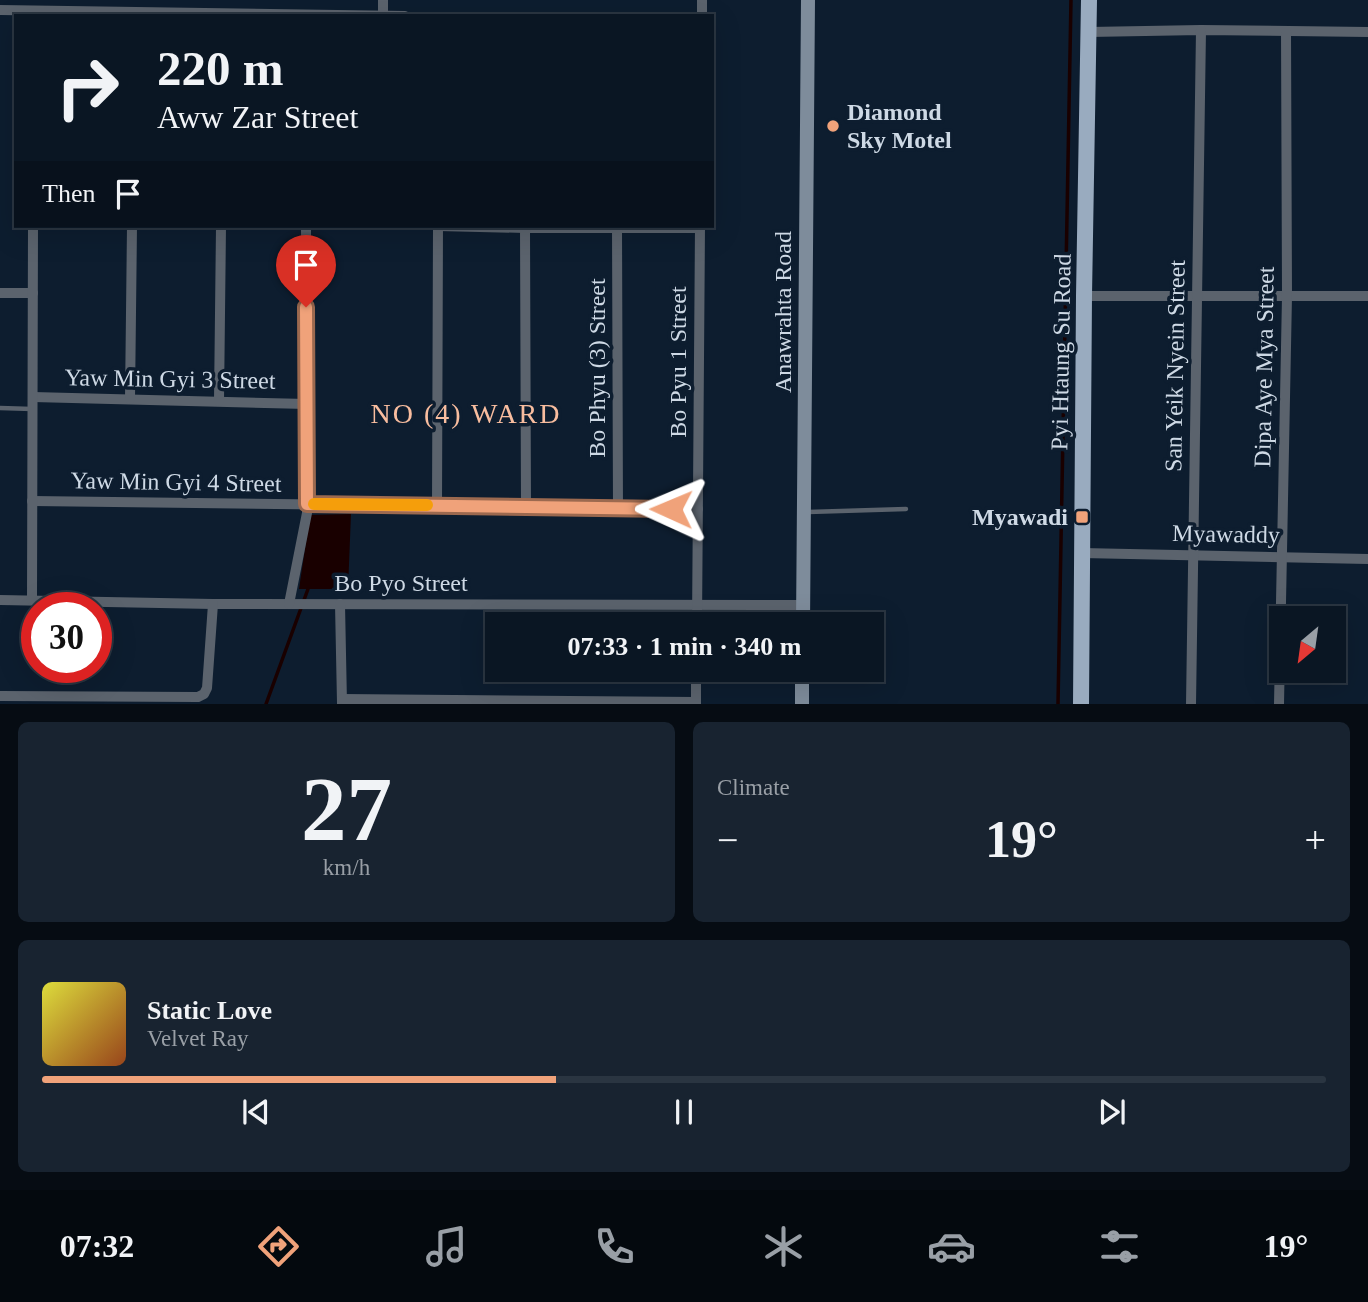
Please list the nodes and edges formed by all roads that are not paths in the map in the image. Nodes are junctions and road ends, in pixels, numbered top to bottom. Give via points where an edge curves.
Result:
1 (808, 0) edge
2 (1089, 0) edge
3 (34, 9) edge
4 (0, 10) edge
5 (283, 14) edge
6 (1201, 30) junction
7 (1286, 31) junction
8 (1089, 32) junction
9 (1368, 32) edge
10 (33, 228) edge
11 (132, 228) edge
12 (221, 228) edge
13 (306, 228) edge
14 (438, 228) edge
15 (496, 228) edge
16 (571, 228) edge
17 (617, 228) edge
18 (700, 228) edge
19 (525, 229) junction
20 (0, 293) edge
21 (33, 293) junction
22 (1084, 296) junction
23 (1197, 296) junction
24 (1287, 296) junction
25 (1368, 296) edge
26 (33, 397) junction
27 (130, 399) junction
28 (219, 401) junction
29 (307, 404) junction
30 (0, 408) edge
31 (33, 409) junction
32 (32, 501) junction
33 (307, 504) junction
34 (436, 506) junction
35 (526, 507) junction
36 (618, 508) junction
37 (698, 509) junction
38 (906, 509) dead end
39 (804, 512) junction
40 (1082, 553) junction
41 (1194, 555) junction
42 (1281, 557) junction
43 (1368, 559) edge
44 (32, 592) edge
45 (0, 600) edge
46 (21, 600) edge
47 (112, 602) edge
48 (213, 604) junction
49 (289, 604) junction
50 (340, 604) junction
51 (697, 604) junction
52 (803, 605) junction
53 (697, 612) edge
54 (803, 612) edge
55 (696, 682) edge
56 (802, 682) edge
57 (0, 696) edge
58 (342, 701) edge
59 (696, 703) edge
60 (802, 704) edge
61 (1081, 704) edge
62 (1191, 704) edge
63 (1279, 704) edge

1 - 39 main road, Anawrahta Road
2 - 8 main road, Pyi Htaung Su Road
3 - 4 street
3 - 5 street
6 - 7 street
6 - 8 street
6 - 23 street, San Yeik Nyein Street
7 - 9 street
7 - 24 street, Dipa Aye Mya Street
8 - 22 main road, Pyi Htaung Su Road
10 - 21 street
11 - 27 street
12 - 28 street
13 - 29 street
14 - 34 street
15 - 19 street
16 - 19 street
17 - 36 street, Bo Phyu (3) Street
18 - 37 street, Bo Pyu 1 Street
19 - 35 street
20 - 21 street
21 - 26 street
22 - 23 street
22 - 40 main road, Pyi Htaung Su Road
23 - 24 street
23 - 41 street, San Yeik Nyein Street
24 - 25 street
24 - 42 street, Dipa Aye Mya Street
26 - 27 street, Yaw Min Gyi 3 Street
26 - 31 street
27 - 28 street, Yaw Min Gyi 3 Street
28 - 29 street, Yaw Min Gyi 3 Street
29 - 33 street
30 - 31 lane
31 - 32 street
32 - 33 street, Yaw Min Gyi 4 Street
32 - 44 street
33 - 34 street, Yaw Min Gyi 4 Street
33 - 49 street
34 - 35 street, Yaw Min Gyi 4 Street
35 - 36 street, Yaw Min Gyi 4 Street
36 - 37 street, Yaw Min Gyi 4 Street
37 - 51 street, Bo Pyu 1 Street
38 - 39 lane
39 - 52 main road, Anawrahta Road
40 - 41 street, Myawaddy
40 - 61 main road, Pyi Htaung Su Road
41 - 42 street, Myawaddy
41 - 62 street, San Yeik Nyein Street
42 - 43 street, Myawaddy
42 - 63 street, Dipa Aye Mya Street
45 - 46 street, Bo Pyo Street
47 - 48 street, Bo Pyo Street
48 - 49 street, Bo Pyo Street
48 - 57 street via 207,688 198,697
49 - 50 street, Bo Pyo Street
50 - 51 street, Bo Pyo Street
50 - 58 street
51 - 52 street, Bo Pyo Street
51 - 53 street, Bo Pyu 1 Street
52 - 54 main road, Anawrahta Road
55 - 59 street
56 - 60 main road
58 - 59 street

